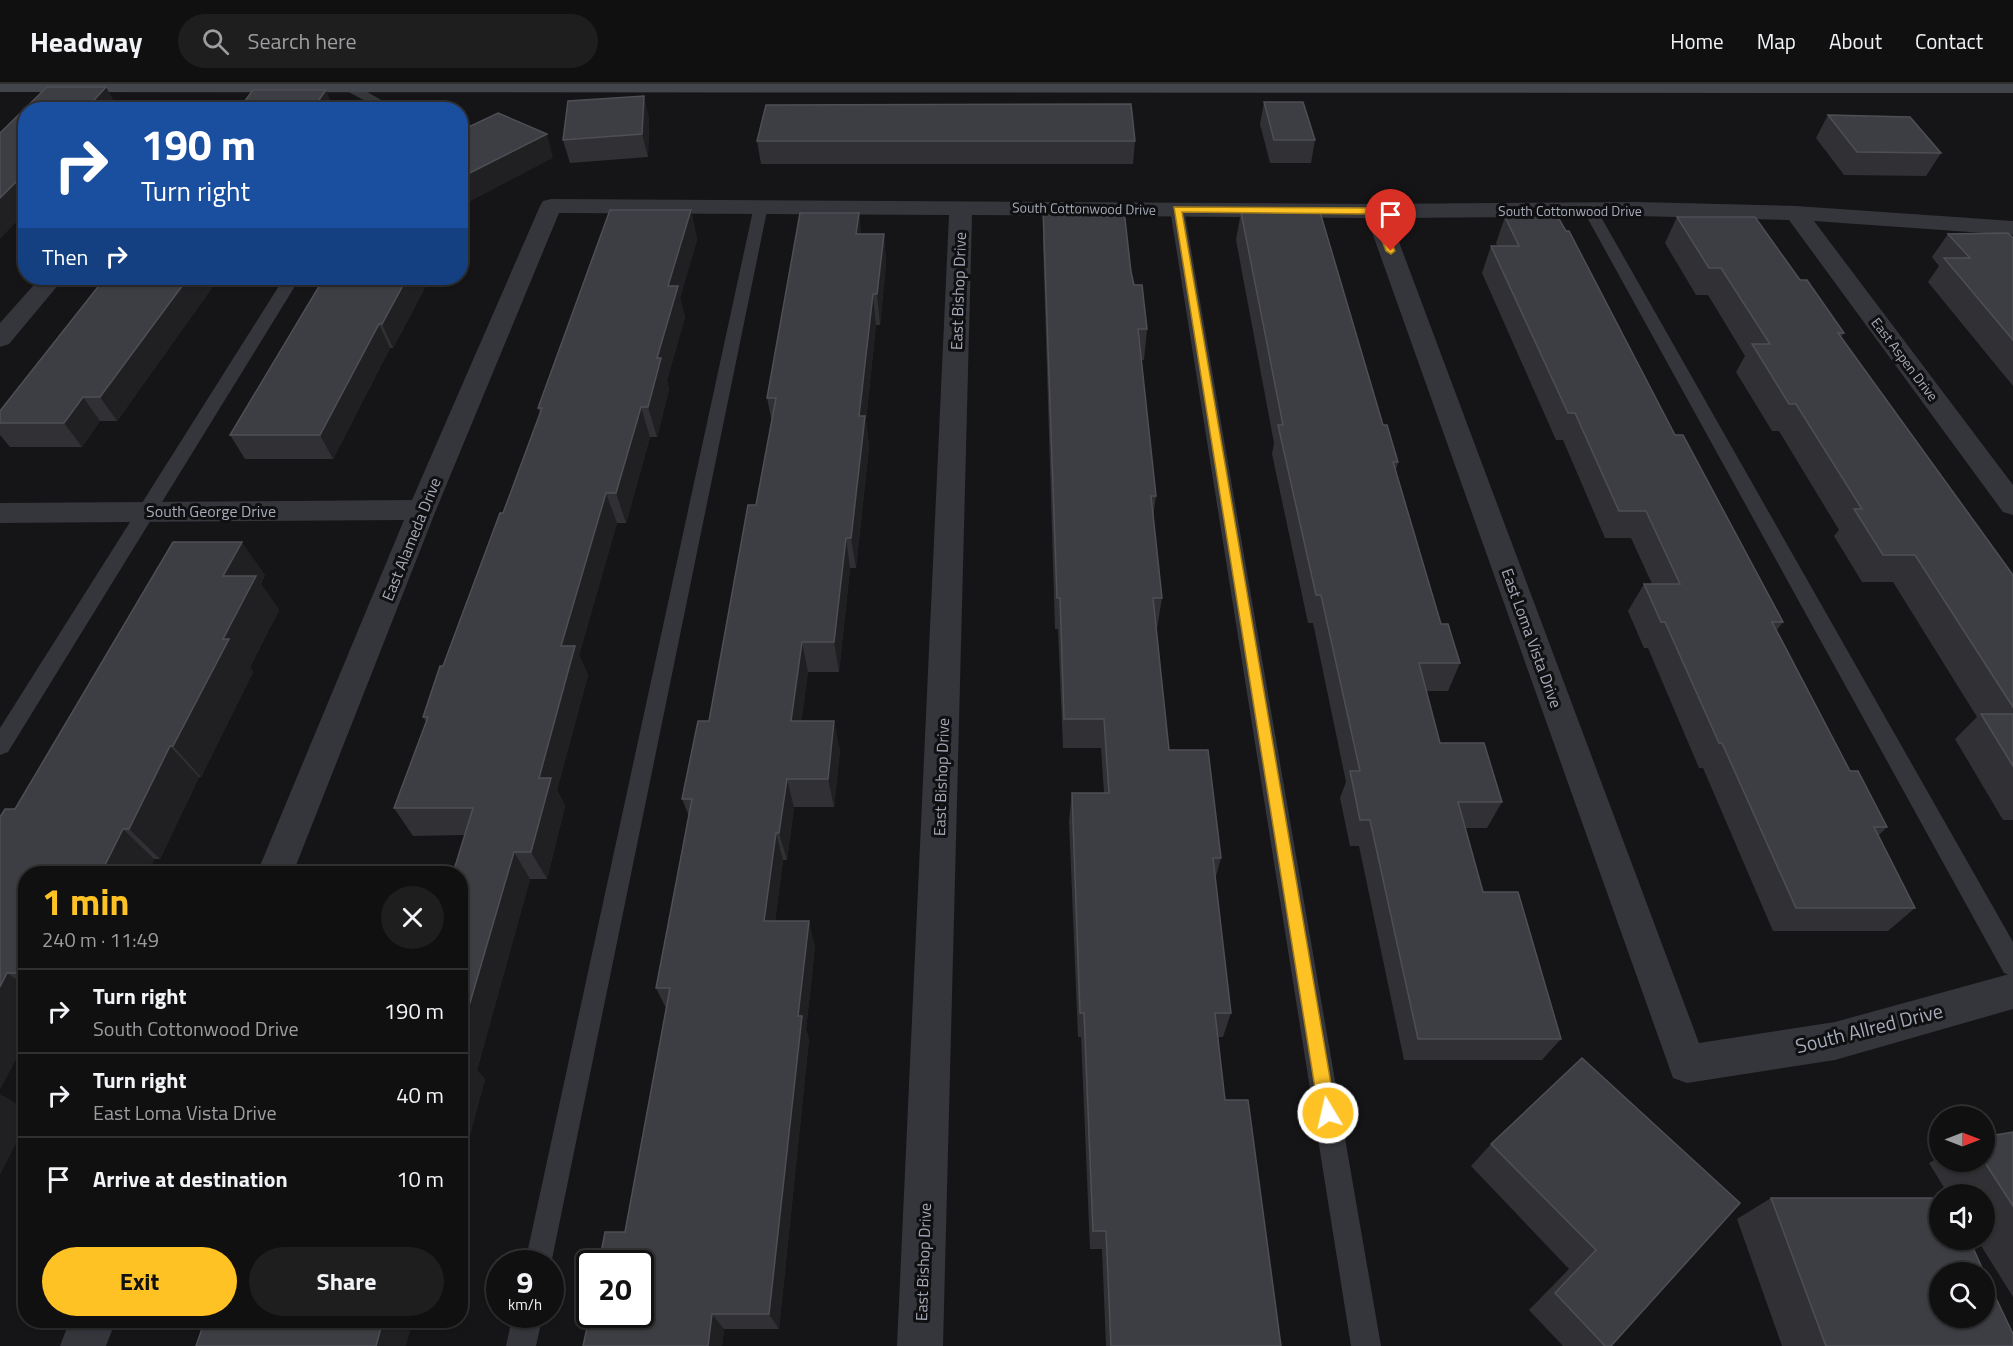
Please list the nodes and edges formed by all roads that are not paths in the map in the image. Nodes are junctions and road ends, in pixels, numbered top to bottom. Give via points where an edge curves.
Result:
1 (0, 86) edge
2 (349, 87) junction
3 (2013, 87) edge
4 (378, 102) edge
5 (551, 206) joint
6 (761, 206) junction
7 (962, 207) junction
8 (1177, 209) junction
9 (1590, 210) junction
10 (1376, 211) junction
11 (1796, 213) junction
12 (2013, 228) edge
13 (46, 285) edge
14 (288, 285) edge
15 (0, 339) edge
16 (2013, 505) edge
17 (422, 510) junction
18 (145, 512) junction
19 (0, 513) edge
20 (0, 746) edge
21 (278, 866) edge
22 (2013, 965) edge
23 (2013, 991) edge
24 (1687, 1064) joint
25 (542, 1250) edge
26 (90, 1328) edge
27 (525, 1328) edge
28 (83, 1346) edge
29 (521, 1346) edge
30 (920, 1346) edge
31 (1366, 1346) edge

1 - 2 main road
2 - 3 main road
2 - 4 lane
5 - 6 street, South Cottonwood Drive
5 - 17 street, East Alameda Drive
6 - 7 street, South Cottonwood Drive
6 - 25 lane
7 - 8 street, South Cottonwood Drive
7 - 30 street, East Bishop Drive
8 - 10 street, South Cottonwood Drive
8 - 31 lane
9 - 10 street, South Cottonwood Drive
9 - 11 street, South Cottonwood Drive
9 - 22 lane
10 - 24 street, East Loma Vista Drive
11 - 12 street, South Cottonwood Drive
11 - 16 street, East Aspen Drive
13 - 15 street
14 - 18 lane
17 - 18 street, South George Drive
17 - 21 street, East Alameda Drive
18 - 19 street, South George Drive
18 - 20 lane
23 - 24 street, South Allred Drive via 1835,1041
26 - 28 street
27 - 29 lane

